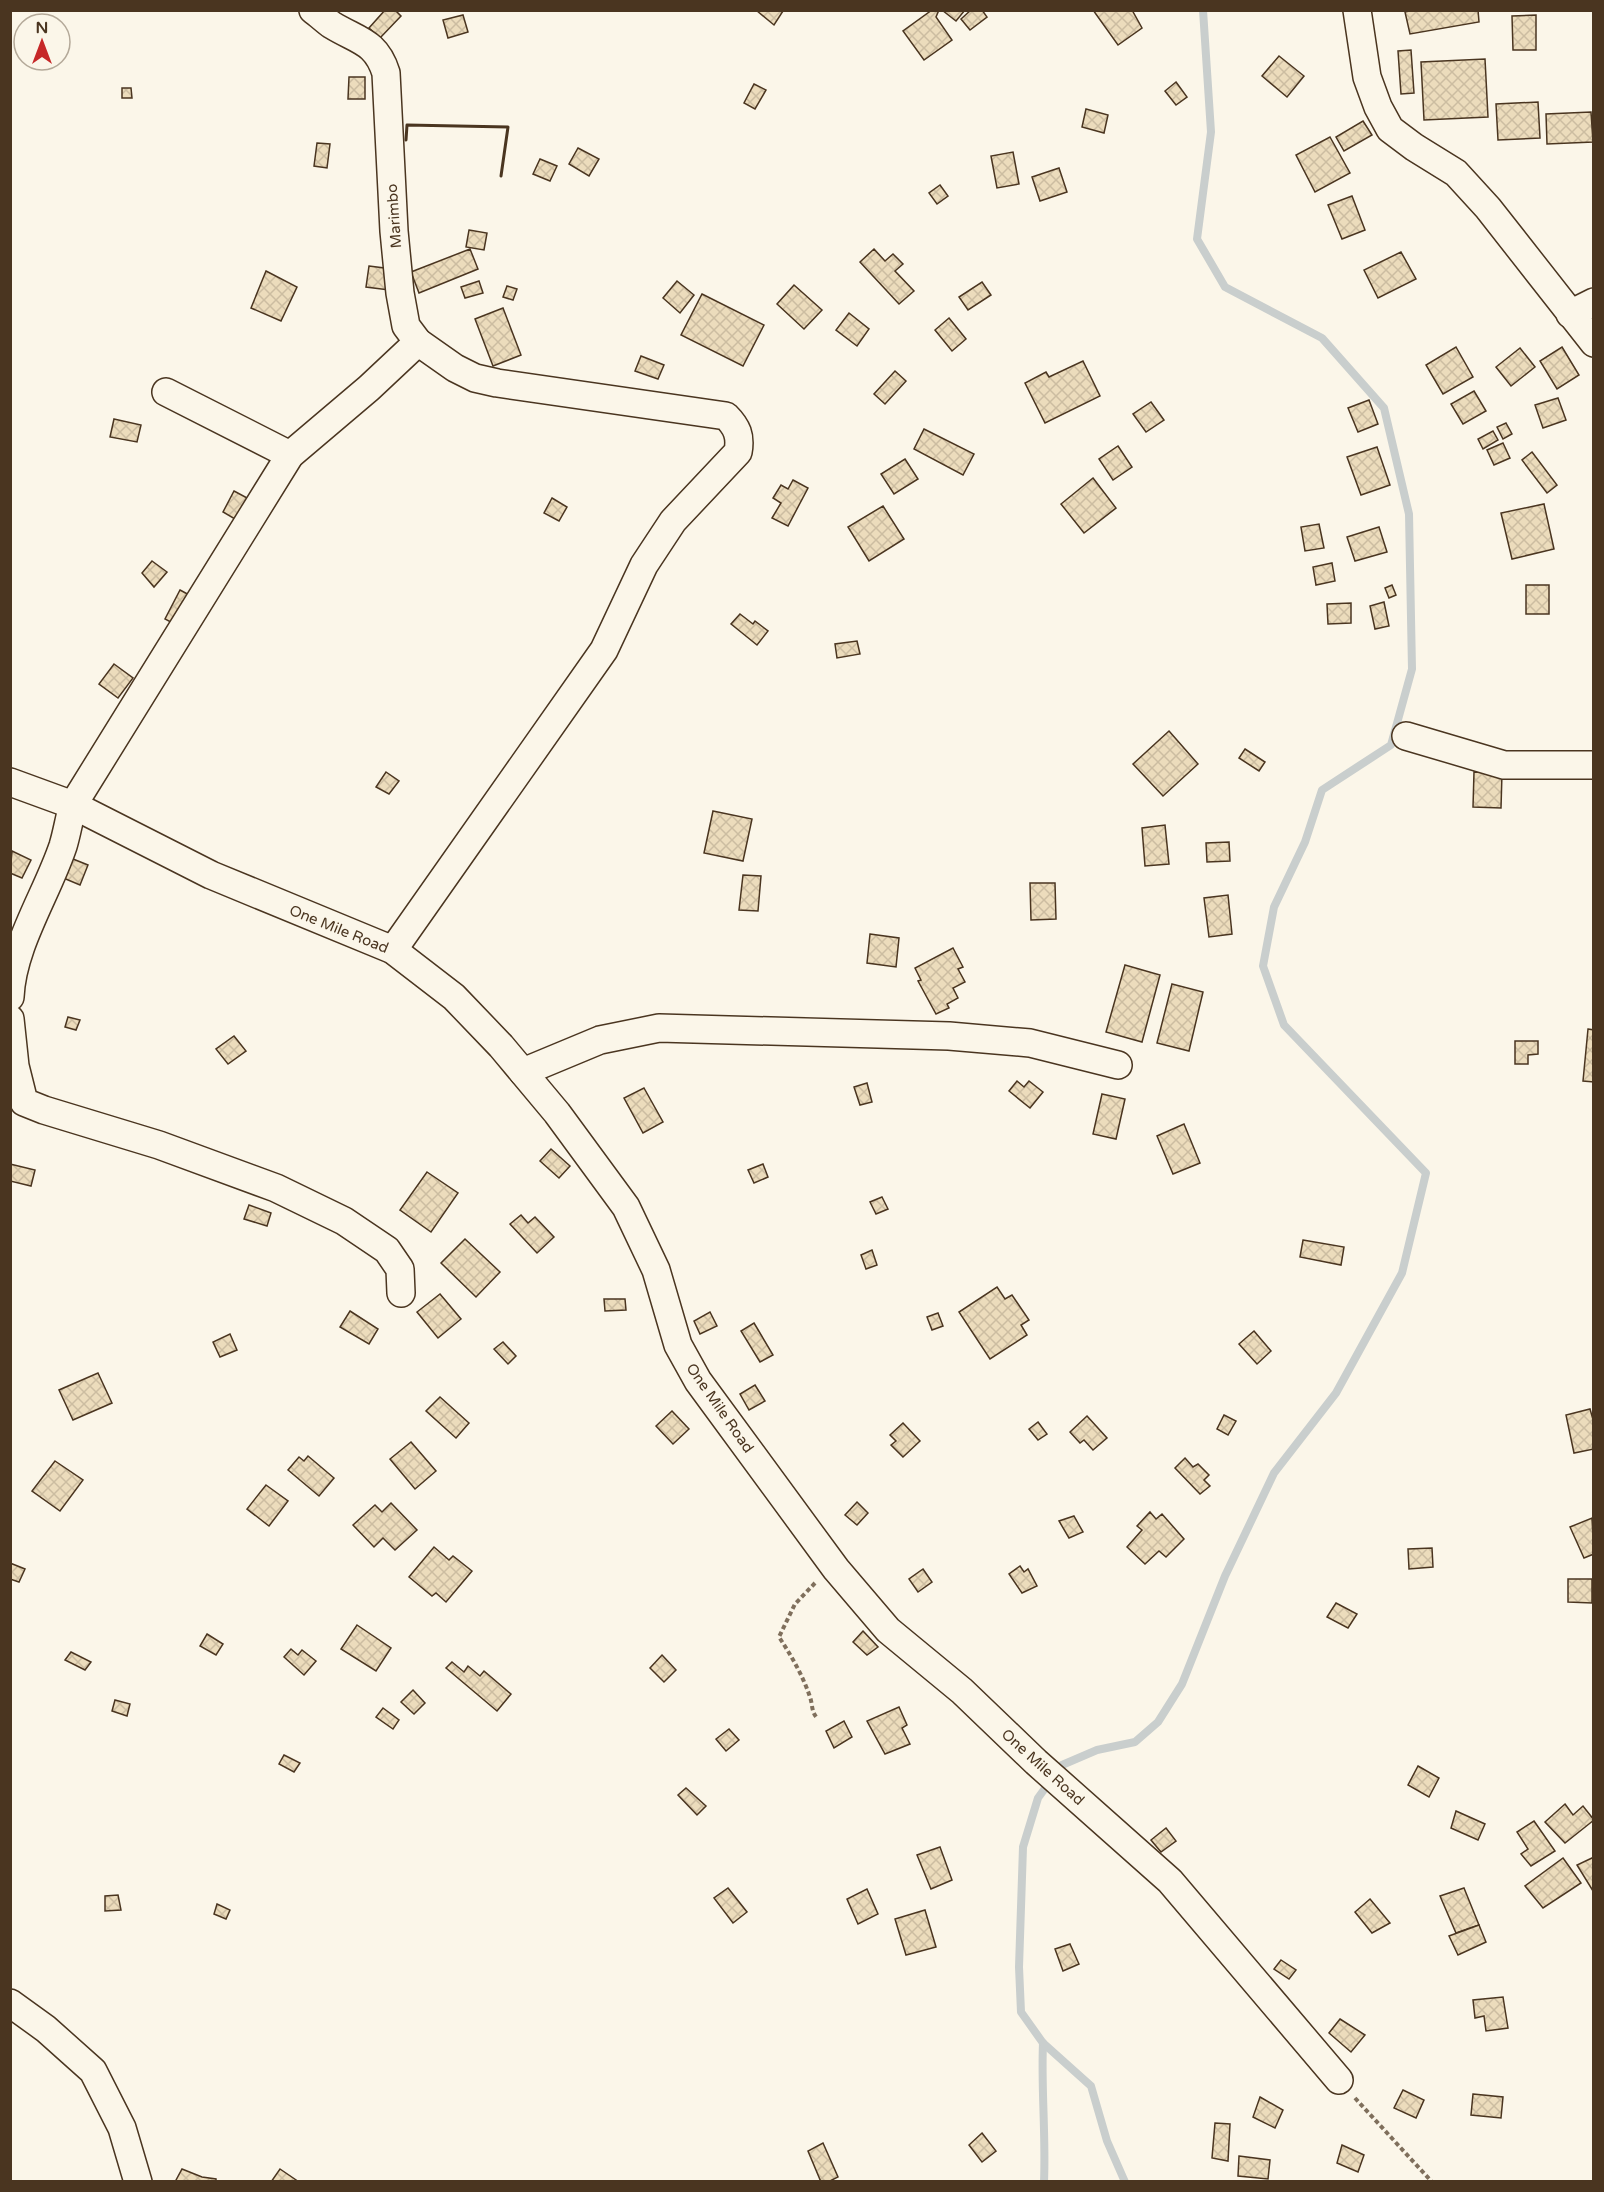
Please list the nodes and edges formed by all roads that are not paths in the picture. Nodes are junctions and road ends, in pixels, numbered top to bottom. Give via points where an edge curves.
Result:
1 (313, 10) edge
2 (1357, 10) edge
3 (1582, 308) edge
4 (418, 342) junction
5 (1593, 343) edge
6 (166, 393) dead end
7 (290, 455) junction
8 (1406, 736) dead end
9 (1593, 765) edge
10 (10, 782) edge
11 (73, 805) junction
12 (393, 950) junction
13 (10, 997) edge
14 (10, 1019) edge
15 (1119, 1065) dead end
16 (523, 1072) junction
17 (401, 1293) dead end
18 (10, 2003) edge
19 (1339, 2080) road end
20 (138, 2181) edge

1 - 4 street, Marimbo via 372,47 386,73 400,293 406,326
2 - 3 street via 1368,77 1390,129 1456,173
3 - 5 street
4 - 7 street
4 - 12 street, Marimbo via 475,378 726,416 740,437 738,452 673,521 644,565 603,650
6 - 7 street
7 - 11 street
8 - 9 street via 1504,765
10 - 11 street, One Mile Road
11 - 12 street, One Mile Road via 211,875
11 - 13 street via 63,846 11,978
12 - 16 street, One Mile Road via 454,997
14 - 17 street via 24,1102 276,1188 344,1221 387,1250 400,1269
15 - 16 street via 1030,1043 949,1036 659,1028 600,1040
16 - 19 street, One Mile Road via 626,1207 656,1270 678,1345 698,1381 836,1569 888,1630 962,1691 1170,1881
18 - 20 street via 93,2071 122,2128

